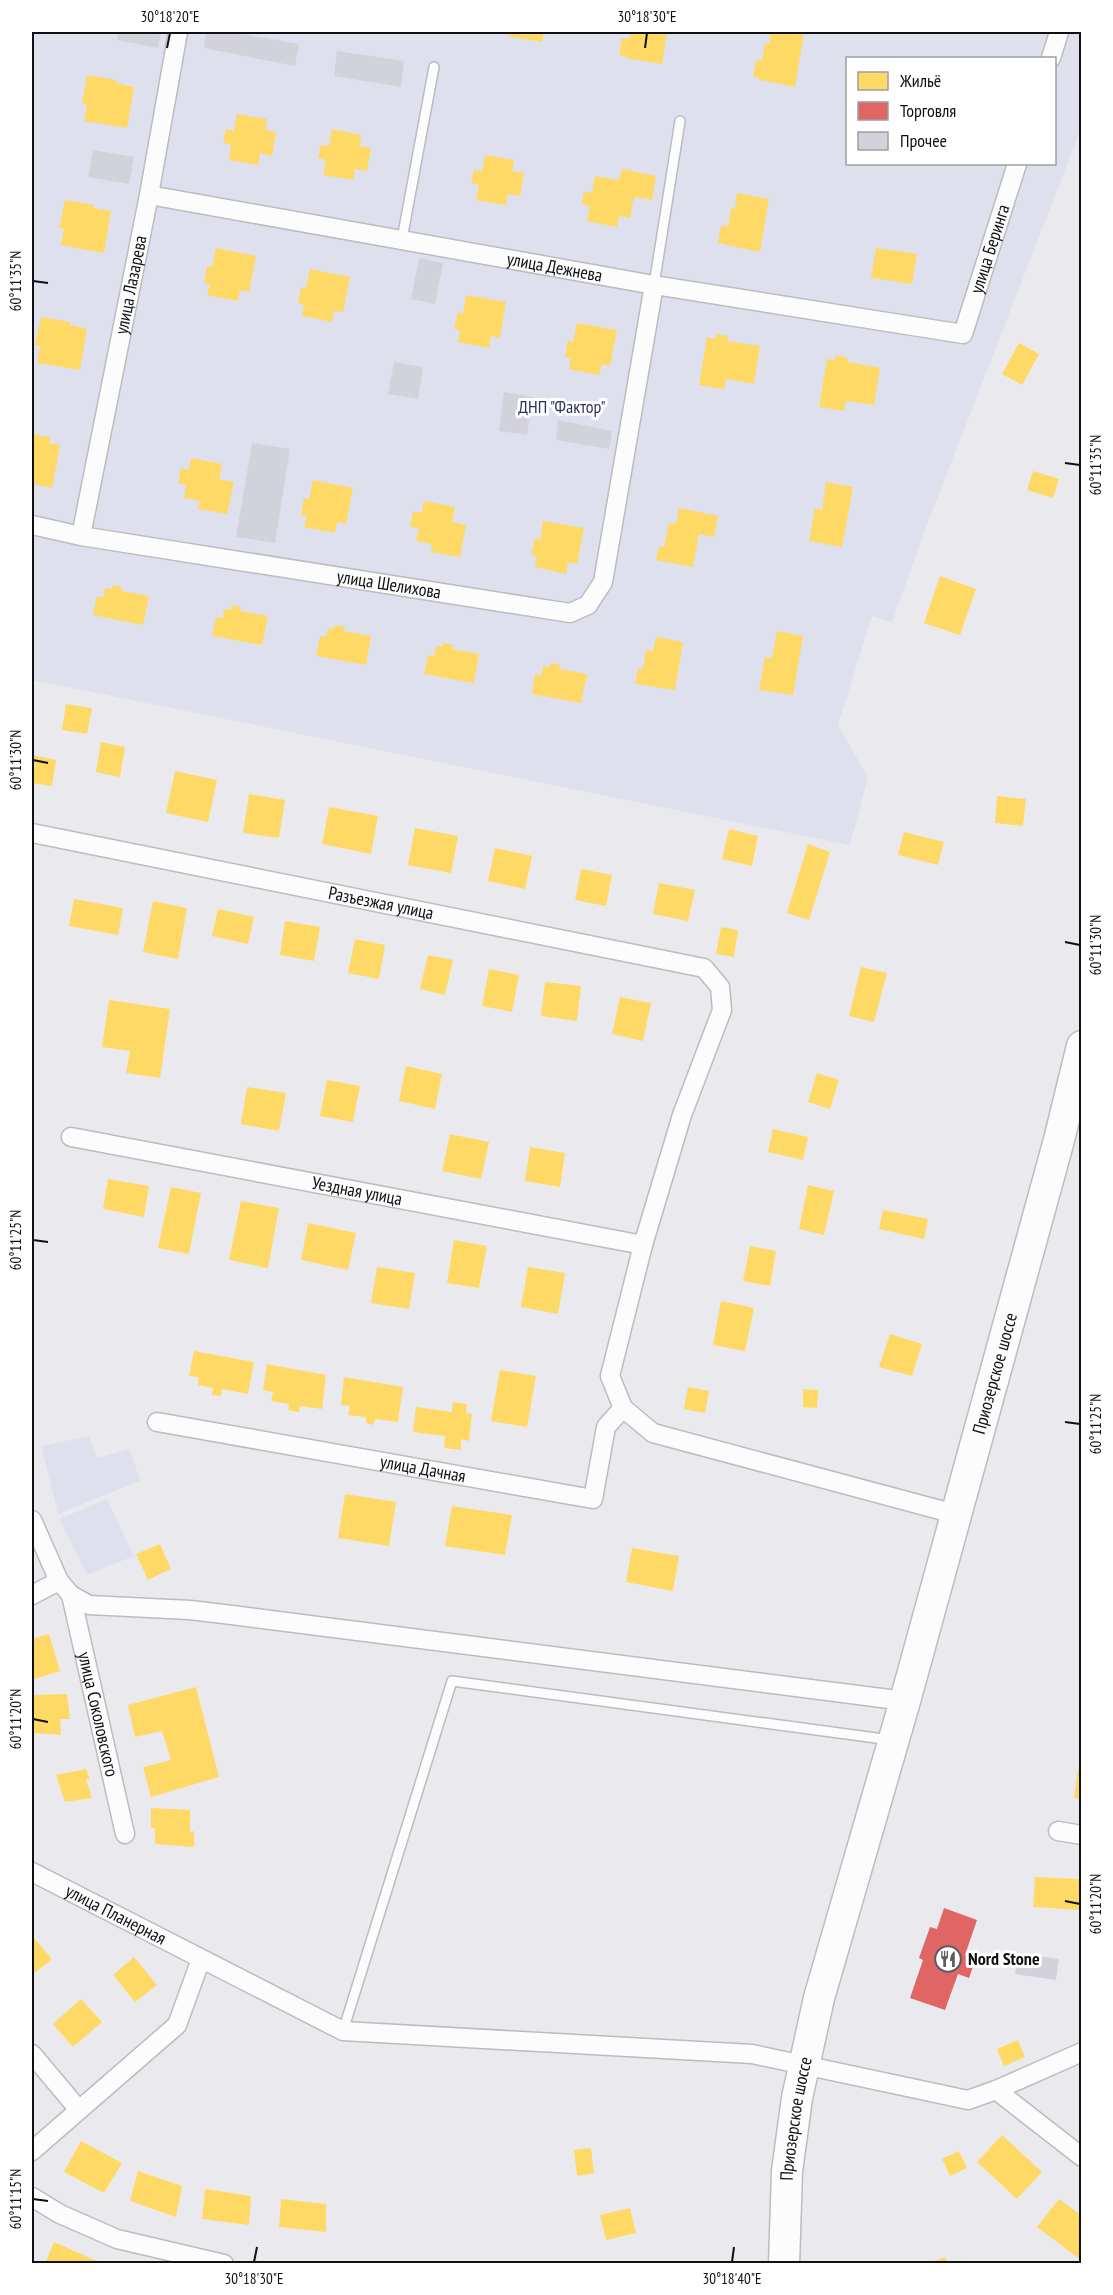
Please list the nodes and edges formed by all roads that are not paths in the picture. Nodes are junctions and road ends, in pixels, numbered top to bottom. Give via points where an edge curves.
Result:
1 (178, 32) edge
2 (1059, 32) edge
3 (1051, 57) edge
4 (434, 67) dead end
5 (680, 121) dead end
6 (1017, 165) edge
7 (149, 195) junction
8 (402, 239) junction
9 (654, 285) junction
10 (963, 334) joint
11 (32, 525) edge
12 (81, 536) junction
13 (32, 833) edge
14 (1082, 1046) edge
15 (71, 1137) dead end
16 (643, 1245) junction
17 (623, 1408) junction
18 (157, 1422) dead end
19 (955, 1514) junction
20 (32, 1520) edge
21 (65, 1588) junction
22 (32, 1595) edge
23 (905, 1701) junction
24 (893, 1740) junction
25 (1058, 1831) dead end
26 (125, 1834) dead end
27 (1082, 1835) edge
28 (32, 1872) edge
29 (201, 1959) junction
30 (344, 2031) junction
31 (1082, 2052) edge
32 (32, 2054) edge
33 (803, 2065) junction
34 (996, 2090) junction
35 (79, 2110) junction
36 (32, 2151) edge
37 (1082, 2157) edge
38 (32, 2197) edge
39 (224, 2264) edge
40 (784, 2264) edge

1 - 7 street, улица Лазарева
2 - 3 street
4 - 8 lane
5 - 9 lane
6 - 10 street, улица Беринга
7 - 8 street, улица Дежнева
7 - 12 street, улица Лазарева
8 - 9 street, улица Дежнева
9 - 10 street, улица Дежнева
9 - 12 street, улица Шелихова via 603,582 588,605 570,613
11 - 12 street, улица Шелихова
13 - 16 street, Разъезжая улица via 704,968 720,987 722,1010 682,1115
14 - 19 main road, Приозерское шоссе
15 - 16 street, Уездная улица
16 - 17 street via 610,1376
17 - 18 street, улица Дачная via 606,1426 593,1499
17 - 19 street via 653,1433
19 - 23 main road, Приозерское шоссе
20 - 21 street, улица Соколовского
21 - 22 street
21 - 23 street via 89,1605 190,1610
21 - 26 street, улица Соколовского
23 - 24 main road, Приозерское шоссе
24 - 30 lane via 452,1681
24 - 33 main road, Приозерское шоссе
25 - 27 street
28 - 29 street, улица Планерная
29 - 30 street, улица Планерная
29 - 35 street via 177,2025
30 - 33 street via 752,2054
31 - 34 street
32 - 35 street
33 - 34 street via 968,2100
33 - 40 main road, Приозерское шоссе via 787,2170
34 - 37 street
35 - 36 street
38 - 39 street via 117,2240

